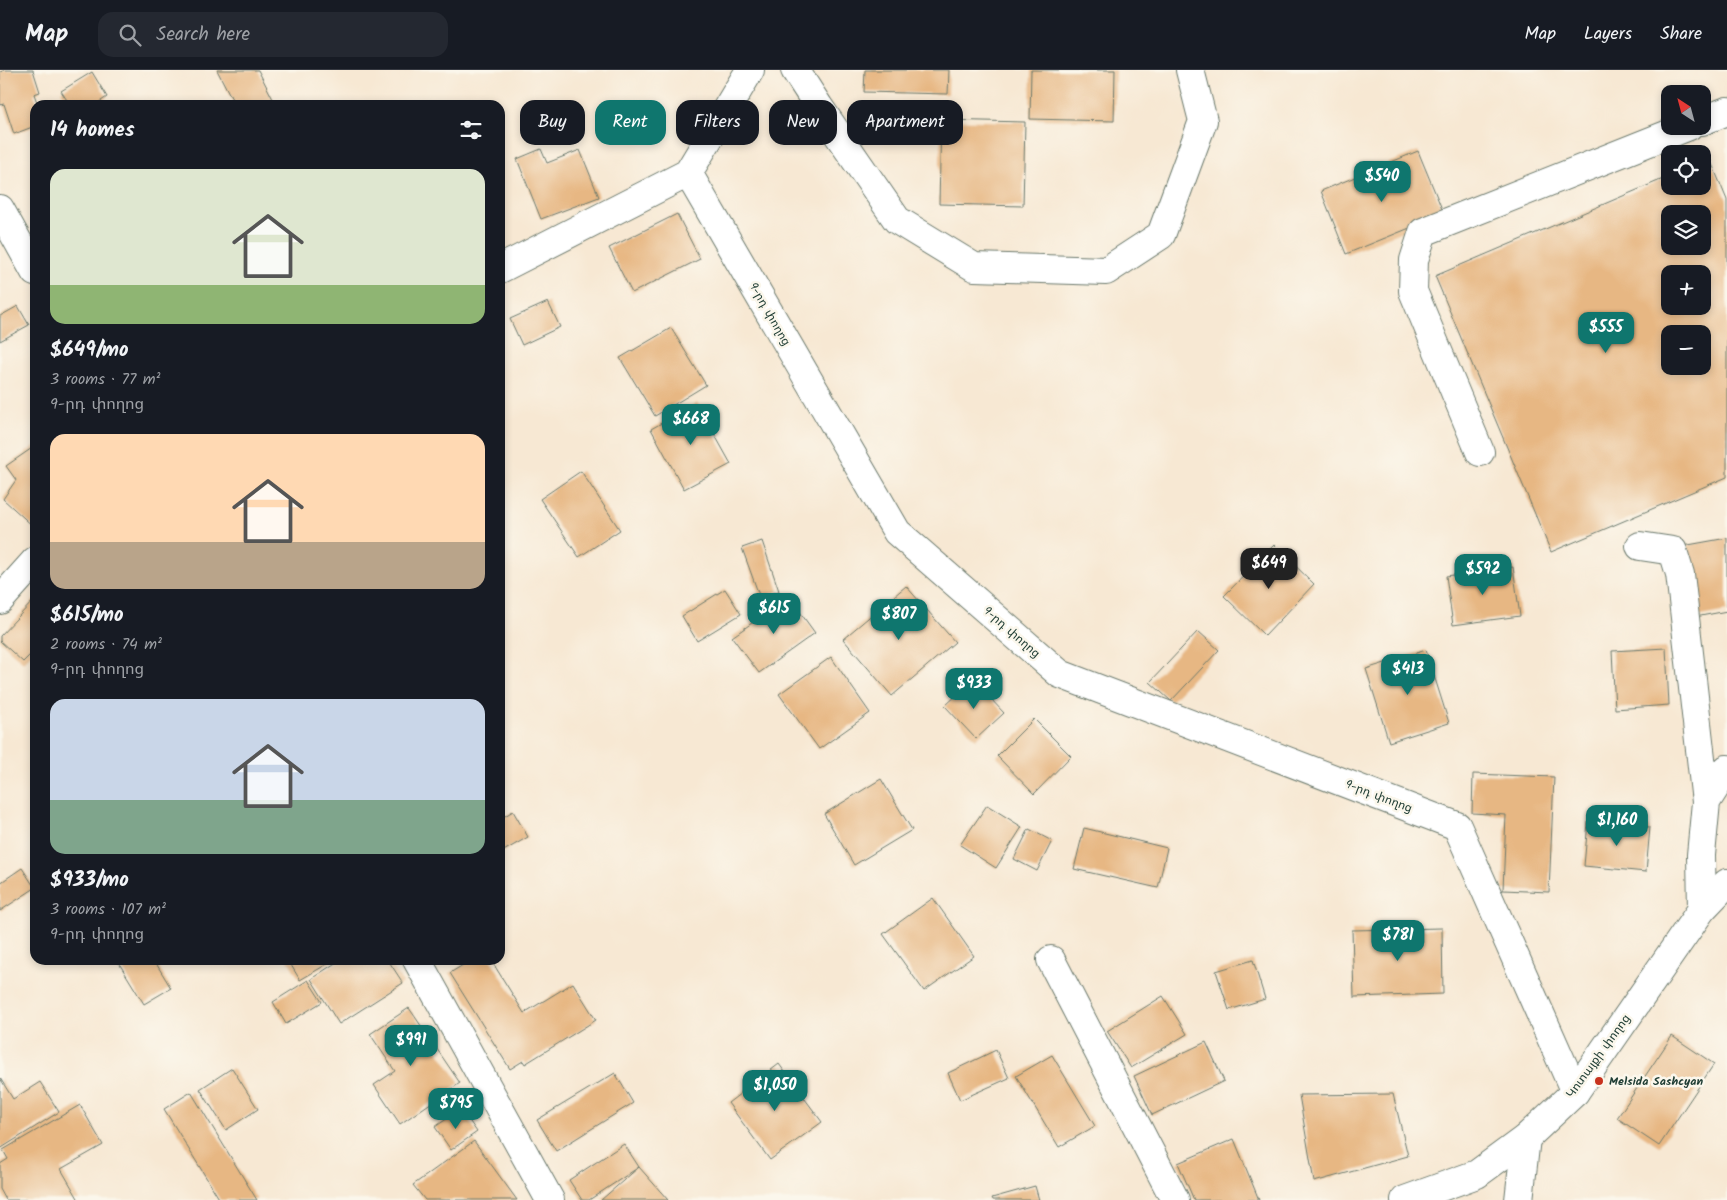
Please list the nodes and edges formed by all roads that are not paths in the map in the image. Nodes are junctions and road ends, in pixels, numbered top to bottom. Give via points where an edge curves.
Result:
1 (750, 70) edge
2 (795, 70) edge
3 (1190, 70) edge
4 (1727, 111) edge
5 (1711, 117) edge
6 (1666, 135) edge
7 (688, 173) junction
8 (0, 209) edge
9 (30, 263) edge
10 (505, 267) edge
11 (1480, 452) dead end
12 (1640, 546) dead end
13 (30, 567) edge
14 (0, 600) edge
15 (1727, 769) edge
16 (1706, 802) junction
17 (1727, 883) edge
18 (1702, 909) junction
19 (1051, 960) dead end
20 (420, 965) edge
21 (1575, 1092) junction
22 (1526, 1138) junction
23 (550, 1200) edge
24 (1175, 1200) edge
25 (1405, 1200) edge
26 (1518, 1200) edge

1 - 7 street
2 - 3 street via 897,220 974,267 1106,271 1161,235 1203,122
4 - 5 street
6 - 11 street via 1423,232 1414,260 1413,291
7 - 10 street
7 - 21 street, 9-րդ փողոց via 897,532 1060,674 1457,826
8 - 9 street
12 - 16 street via 1674,551 1678,566
13 - 14 street
15 - 16 street
16 - 18 street via 1701,855
17 - 18 street, Կոտայքի փողոց
18 - 21 street, Կոտայքի փողոց
19 - 24 street
20 - 23 street
21 - 22 street, Կոտայքի փողոց
22 - 25 street, Կոտայքի փողոց via 1477,1174
22 - 26 street

